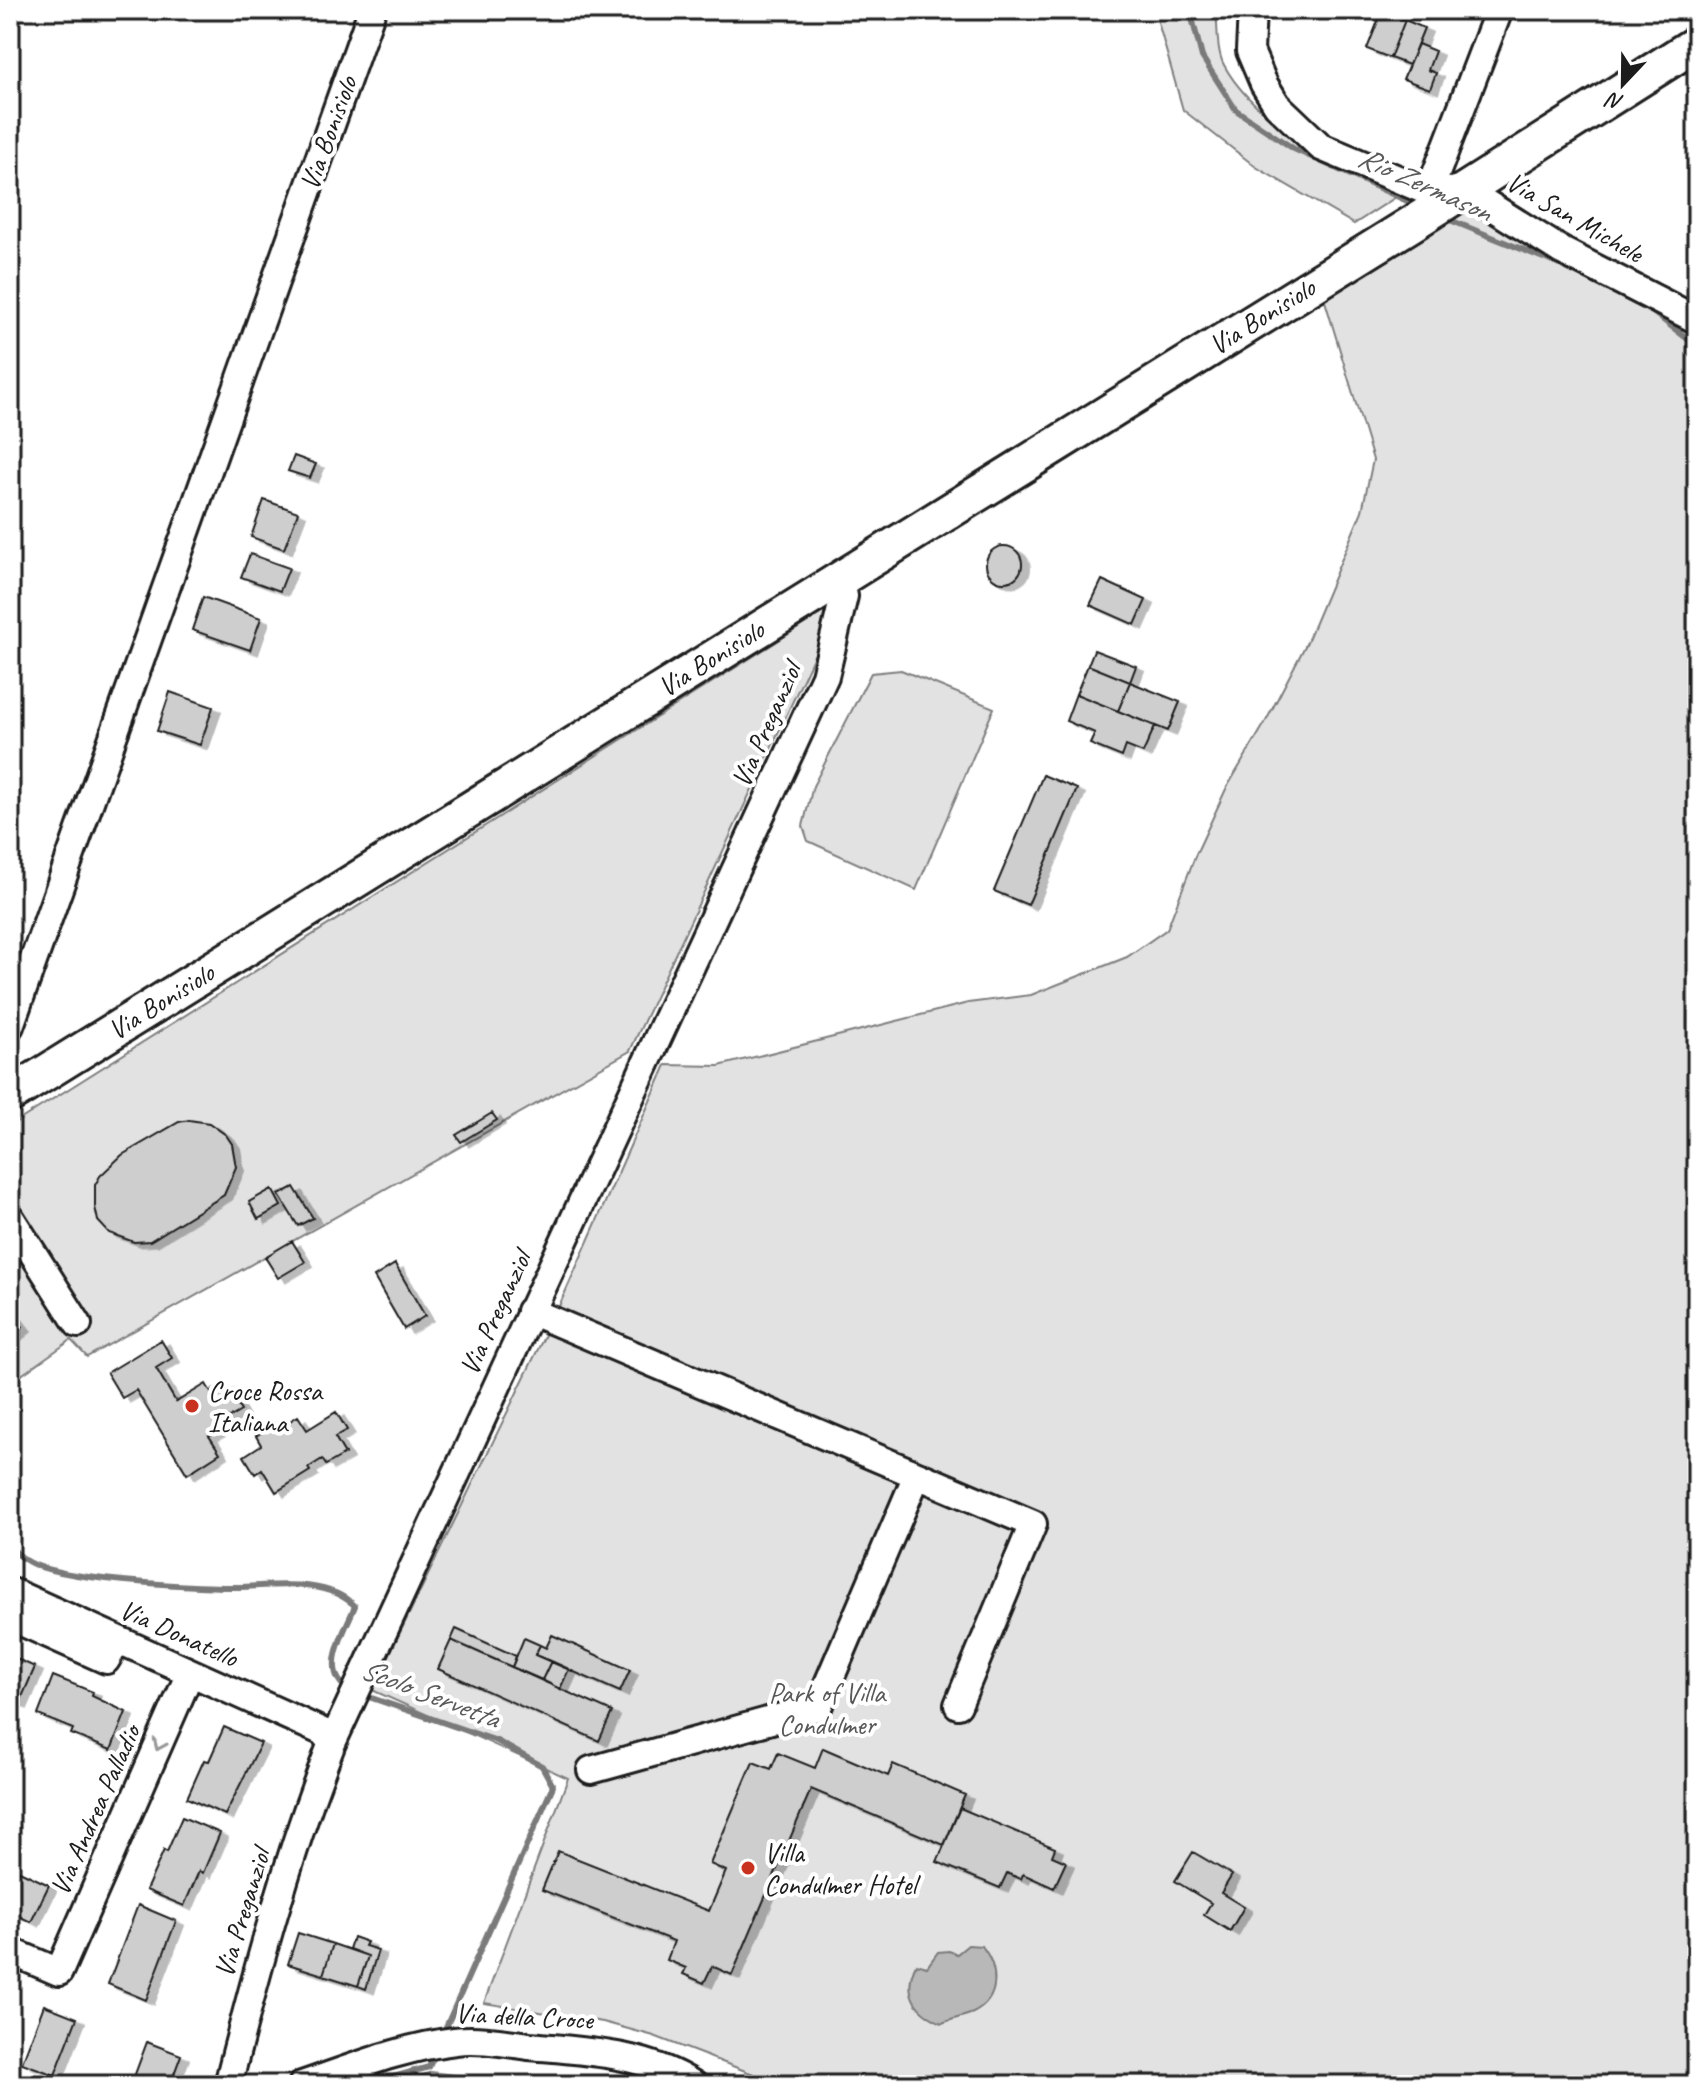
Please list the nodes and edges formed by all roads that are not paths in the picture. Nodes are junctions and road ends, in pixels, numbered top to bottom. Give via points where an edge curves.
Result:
1 (372, 10) edge
2 (1252, 10) edge
3 (1499, 10) edge
4 (1697, 43) edge
5 (1465, 190) junction
6 (1429, 192) junction
7 (1697, 320) edge
8 (834, 581) junction
9 (10, 1026) edge
10 (10, 1095) edge
11 (10, 1217) edge
12 (530, 1311) junction
13 (78, 1324) dead end
14 (917, 1475) junction
15 (10, 1591) edge
16 (10, 1617) edge
17 (118, 1640) junction
18 (190, 1673) junction
19 (958, 1705) dead end
20 (331, 1735) junction
21 (591, 1770) dead end
22 (10, 1951) edge
23 (228, 2085) edge
24 (302, 2085) edge
25 (694, 2085) edge

1 - 9 street, Via Bonisiolo
2 - 6 street via 1250,51 1277,105 1297,126 1321,147
3 - 6 street
4 - 5 main road, Via Bonisiolo
5 - 6 street
5 - 7 street, Via San Michele via 1562,251
5 - 8 main road, Via Bonisiolo
8 - 10 main road, Via Bonisiolo
8 - 12 street, Via Preganziol via 844,596 825,676
11 - 13 street
12 - 14 street
12 - 20 street, Via Preganziol
14 - 19 street via 1033,1524
14 - 21 street via 818,1707
15 - 17 street, Via Donatello
16 - 17 street via 106,1660
17 - 18 street, Via Donatello
18 - 20 street, Via Donatello
18 -> 22 street, Via Andrea Palladio via 59,1972
20 - 23 street, Via Preganziol via 264,1942
24 - 25 street, Via della Croce via 413,2049 459,2040 609,2054 656,2066

